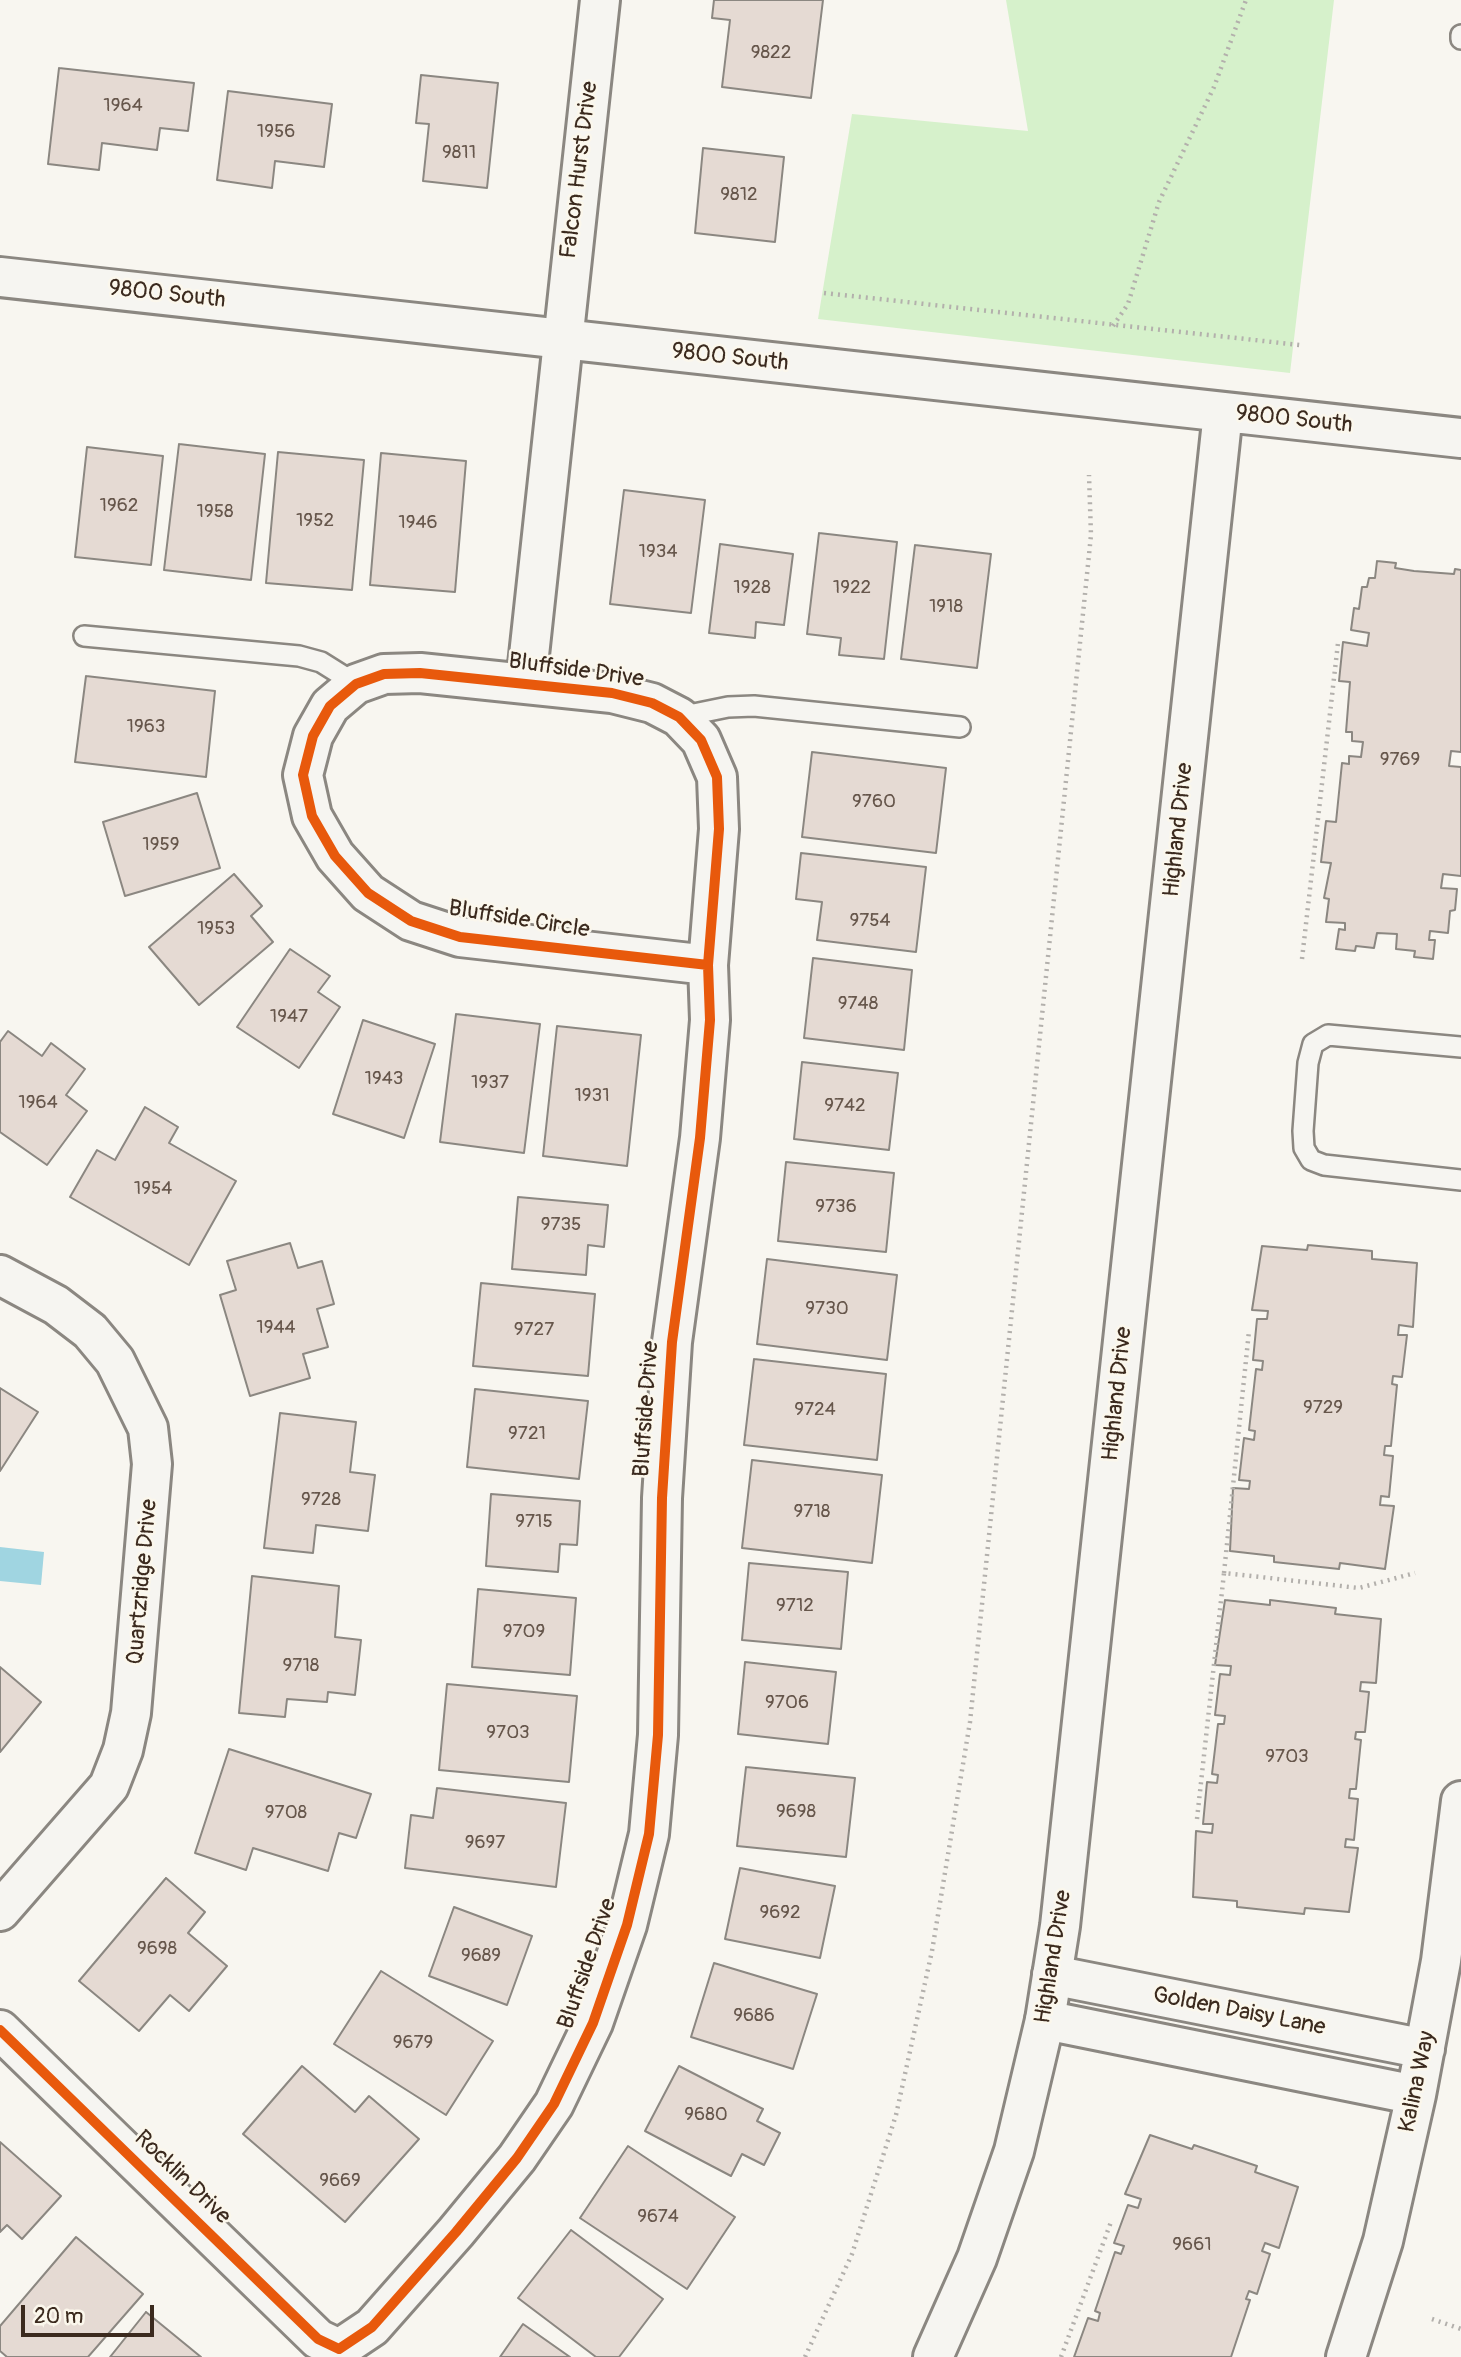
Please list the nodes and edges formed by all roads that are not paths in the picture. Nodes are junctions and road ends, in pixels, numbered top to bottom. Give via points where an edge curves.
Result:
1 (600, 0) edge
2 (0, 276) edge
3 (561, 340) junction
4 (1223, 412) junction
5 (1461, 438) edge
6 (84, 636) dead end
7 (526, 683) junction
8 (356, 684) junction
9 (679, 717) junction
10 (961, 727) dead end
11 (708, 965) junction
12 (1461, 1047) edge
13 (1461, 1180) edge
14 (0, 1275) edge
15 (1461, 1801) edge
16 (0, 1911) edge
17 (1052, 1975) junction
18 (1045, 2020) junction
19 (0, 2029) edge
20 (1425, 2049) junction
21 (1416, 2095) junction
22 (340, 2349) joint
23 (933, 2357) edge
24 (1346, 2357) edge

1 - 3 street, Falcon Hurst Drive
2 - 3 street, 9800 South
3 - 4 street, 9800 South
3 - 7 street, Bluffside Drive
4 - 5 street, 9800 South
4 - 17 street, Highland Drive
6 - 8 lane via 299,656 321,662
7 - 8 street, Bluffside Drive via 420,673 384,674
7 - 9 street, Bluffside Drive via 612,693 652,703
8 - 11 street, Bluffside Circle via 330,706 313,736 303,775 318,826 335,856 368,893 411,921 460,937
9 - 10 lane via 754,706
9 - 11 street, Bluffside Drive via 701,740 717,777 719,829
11 - 22 street, Bluffside Drive via 710,1020 700,1138 672,1342 649,1834 627,1925 593,2023 554,2104 456,2232 372,2327
12 - 13 lane via 1328,1035 1313,1044 1310,1054 1303,1131 1304,1148 1311,1160 1324,1165
14 - 16 street, Quartzridge Drive via 56,1305 90,1331 115,1361 148,1428 152,1464 131,1713 123,1750 109,1786
15 - 20 street, Kalina Way
17 - 18 street, Highland Drive
17 - 20 street, Golden Daisy Lane
18 - 21 street
18 - 23 street, Highland Drive via 1000,2196
19 - 22 street, Rocklin Drive via 318,2339
20 - 21 street, Kalina Way
21 - 24 street, Kalina Way via 1383,2241

